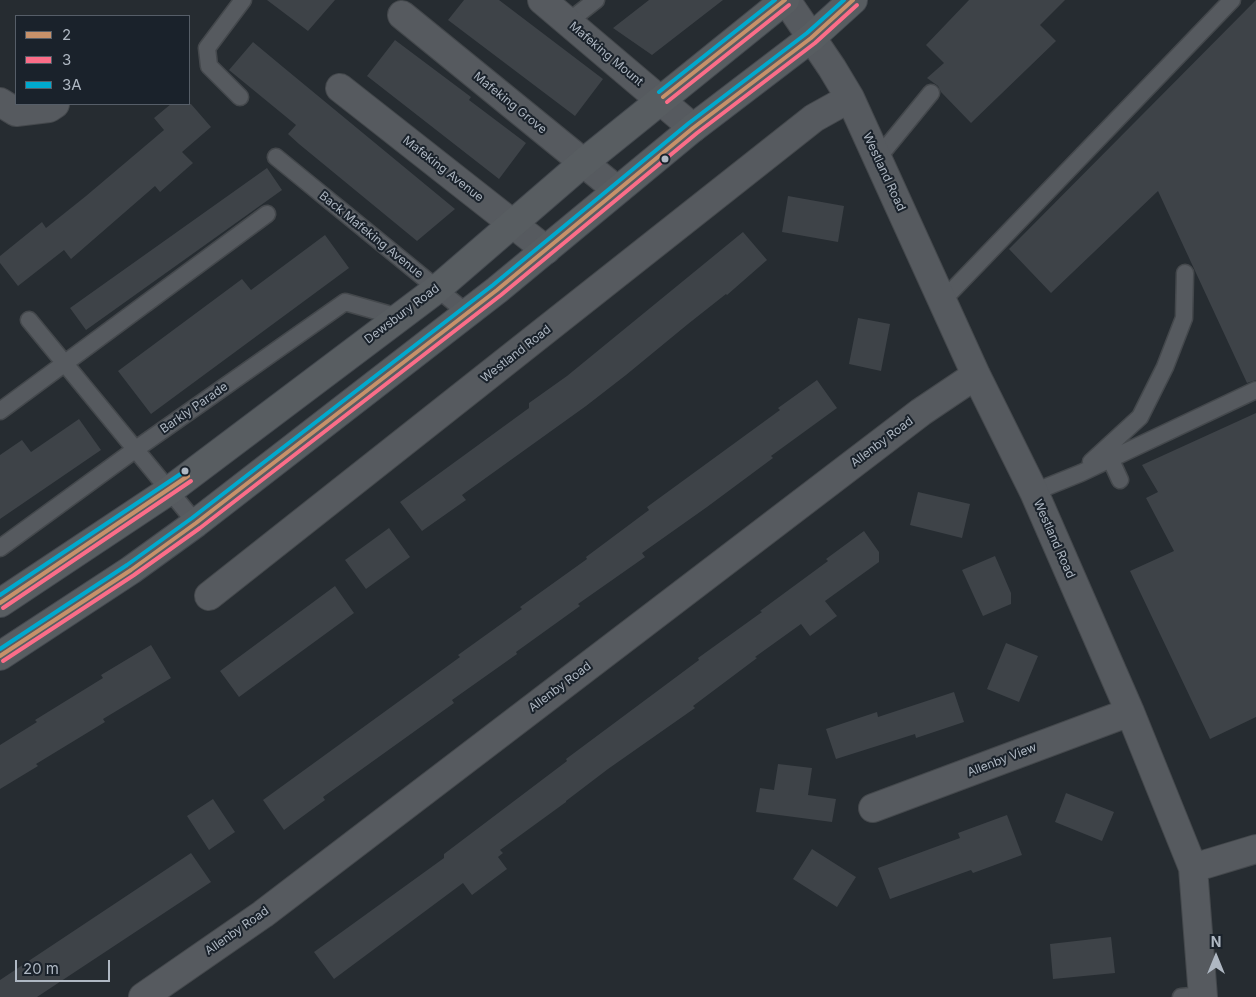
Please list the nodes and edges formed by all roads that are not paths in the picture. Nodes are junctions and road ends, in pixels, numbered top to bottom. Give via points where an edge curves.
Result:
1 (243, 0) edge
2 (542, 0) edge
3 (596, 0) edge
4 (785, 0) edge
5 (853, 0) edge
6 (1232, 0) edge
7 (402, 15) dead end
8 (568, 22) junction
9 (811, 38) junction
10 (340, 88) dead end
11 (931, 93) dead end
12 (240, 97) dead end
13 (850, 98) junction
14 (659, 100) junction
15 (0, 102) edge
16 (54, 105) edge
17 (693, 128) junction
18 (276, 157) dead end
19 (878, 159) junction
20 (583, 163) junction
21 (617, 190) junction
22 (267, 214) dead end
23 (512, 223) junction
24 (546, 250) junction
25 (1185, 274) dead end
26 (437, 289) junction
27 (942, 300) junction
28 (467, 313) junction
29 (398, 317) junction
30 (29, 320) dead end
31 (66, 363) junction
32 (976, 375) junction
33 (1256, 390) edge
34 (0, 411) edge
35 (136, 449) junction
36 (1110, 458) junction
37 (1081, 473) junction
38 (1120, 480) dead end
39 (170, 490) junction
40 (1034, 492) junction
41 (196, 523) junction
42 (0, 548) edge
43 (209, 596) dead end
44 (0, 603) edge
45 (0, 656) edge
46 (1130, 712) junction
47 (873, 808) dead end
48 (1256, 849) edge
49 (1194, 868) junction
50 (1196, 996) edge
51 (143, 997) edge

1 - 12 lane via 207,48 209,66
2 - 8 street, Mafeking Mount
3 - 8 lane
4 - 9 street, Westland Road
4 - 14 main road, Dewsbury Road
5 - 9 main road
6 - 27 lane
7 - 20 street, Mafeking Grove
8 - 14 street, Mafeking Mount
9 - 13 street, Westland Road
9 - 17 main road
10 - 23 street, Mafeking Avenue
11 - 19 lane
13 - 19 street, Westland Road
13 - 43 street, Westland Road via 814,118
14 - 17 street, Mafeking Mount
14 - 20 main road, Dewsbury Road
15 - 16 street via 16,112
17 - 21 main road
18 - 26 lane, Back Mafeking Avenue
19 - 27 street, Westland Road
20 - 21 street, Mafeking Grove
20 - 23 main road, Dewsbury Road
21 - 24 main road
22 - 31 lane
23 - 24 street, Mafeking Avenue
23 - 26 main road, Dewsbury Road
24 - 28 main road
25 - 37 lane via 1184,318 1165,368 1140,417
26 - 28 lane, Back Mafeking Avenue
26 - 29 main road, Dewsbury Road
27 - 32 street, Westland Road
28 - 41 main road
29 - 35 lane, Barkly Parade via 345,302
29 - 39 main road, Dewsbury Road
30 - 31 lane
31 - 34 lane
31 - 35 lane
32 - 40 street, Westland Road
32 - 51 street, Allenby Road via 921,412 263,914
33 - 36 lane
35 - 39 lane
35 - 42 lane, Barkly Parade
36 - 37 lane
36 - 38 lane
37 - 40 lane
39 - 41 lane
39 - 44 main road, Dewsbury Road
40 - 46 street, Westland Road
41 - 45 main road via 132,570
46 - 47 street, Allenby View
46 - 49 street, Westland Road
48 - 49 street
49 - 50 street, Westland Road

